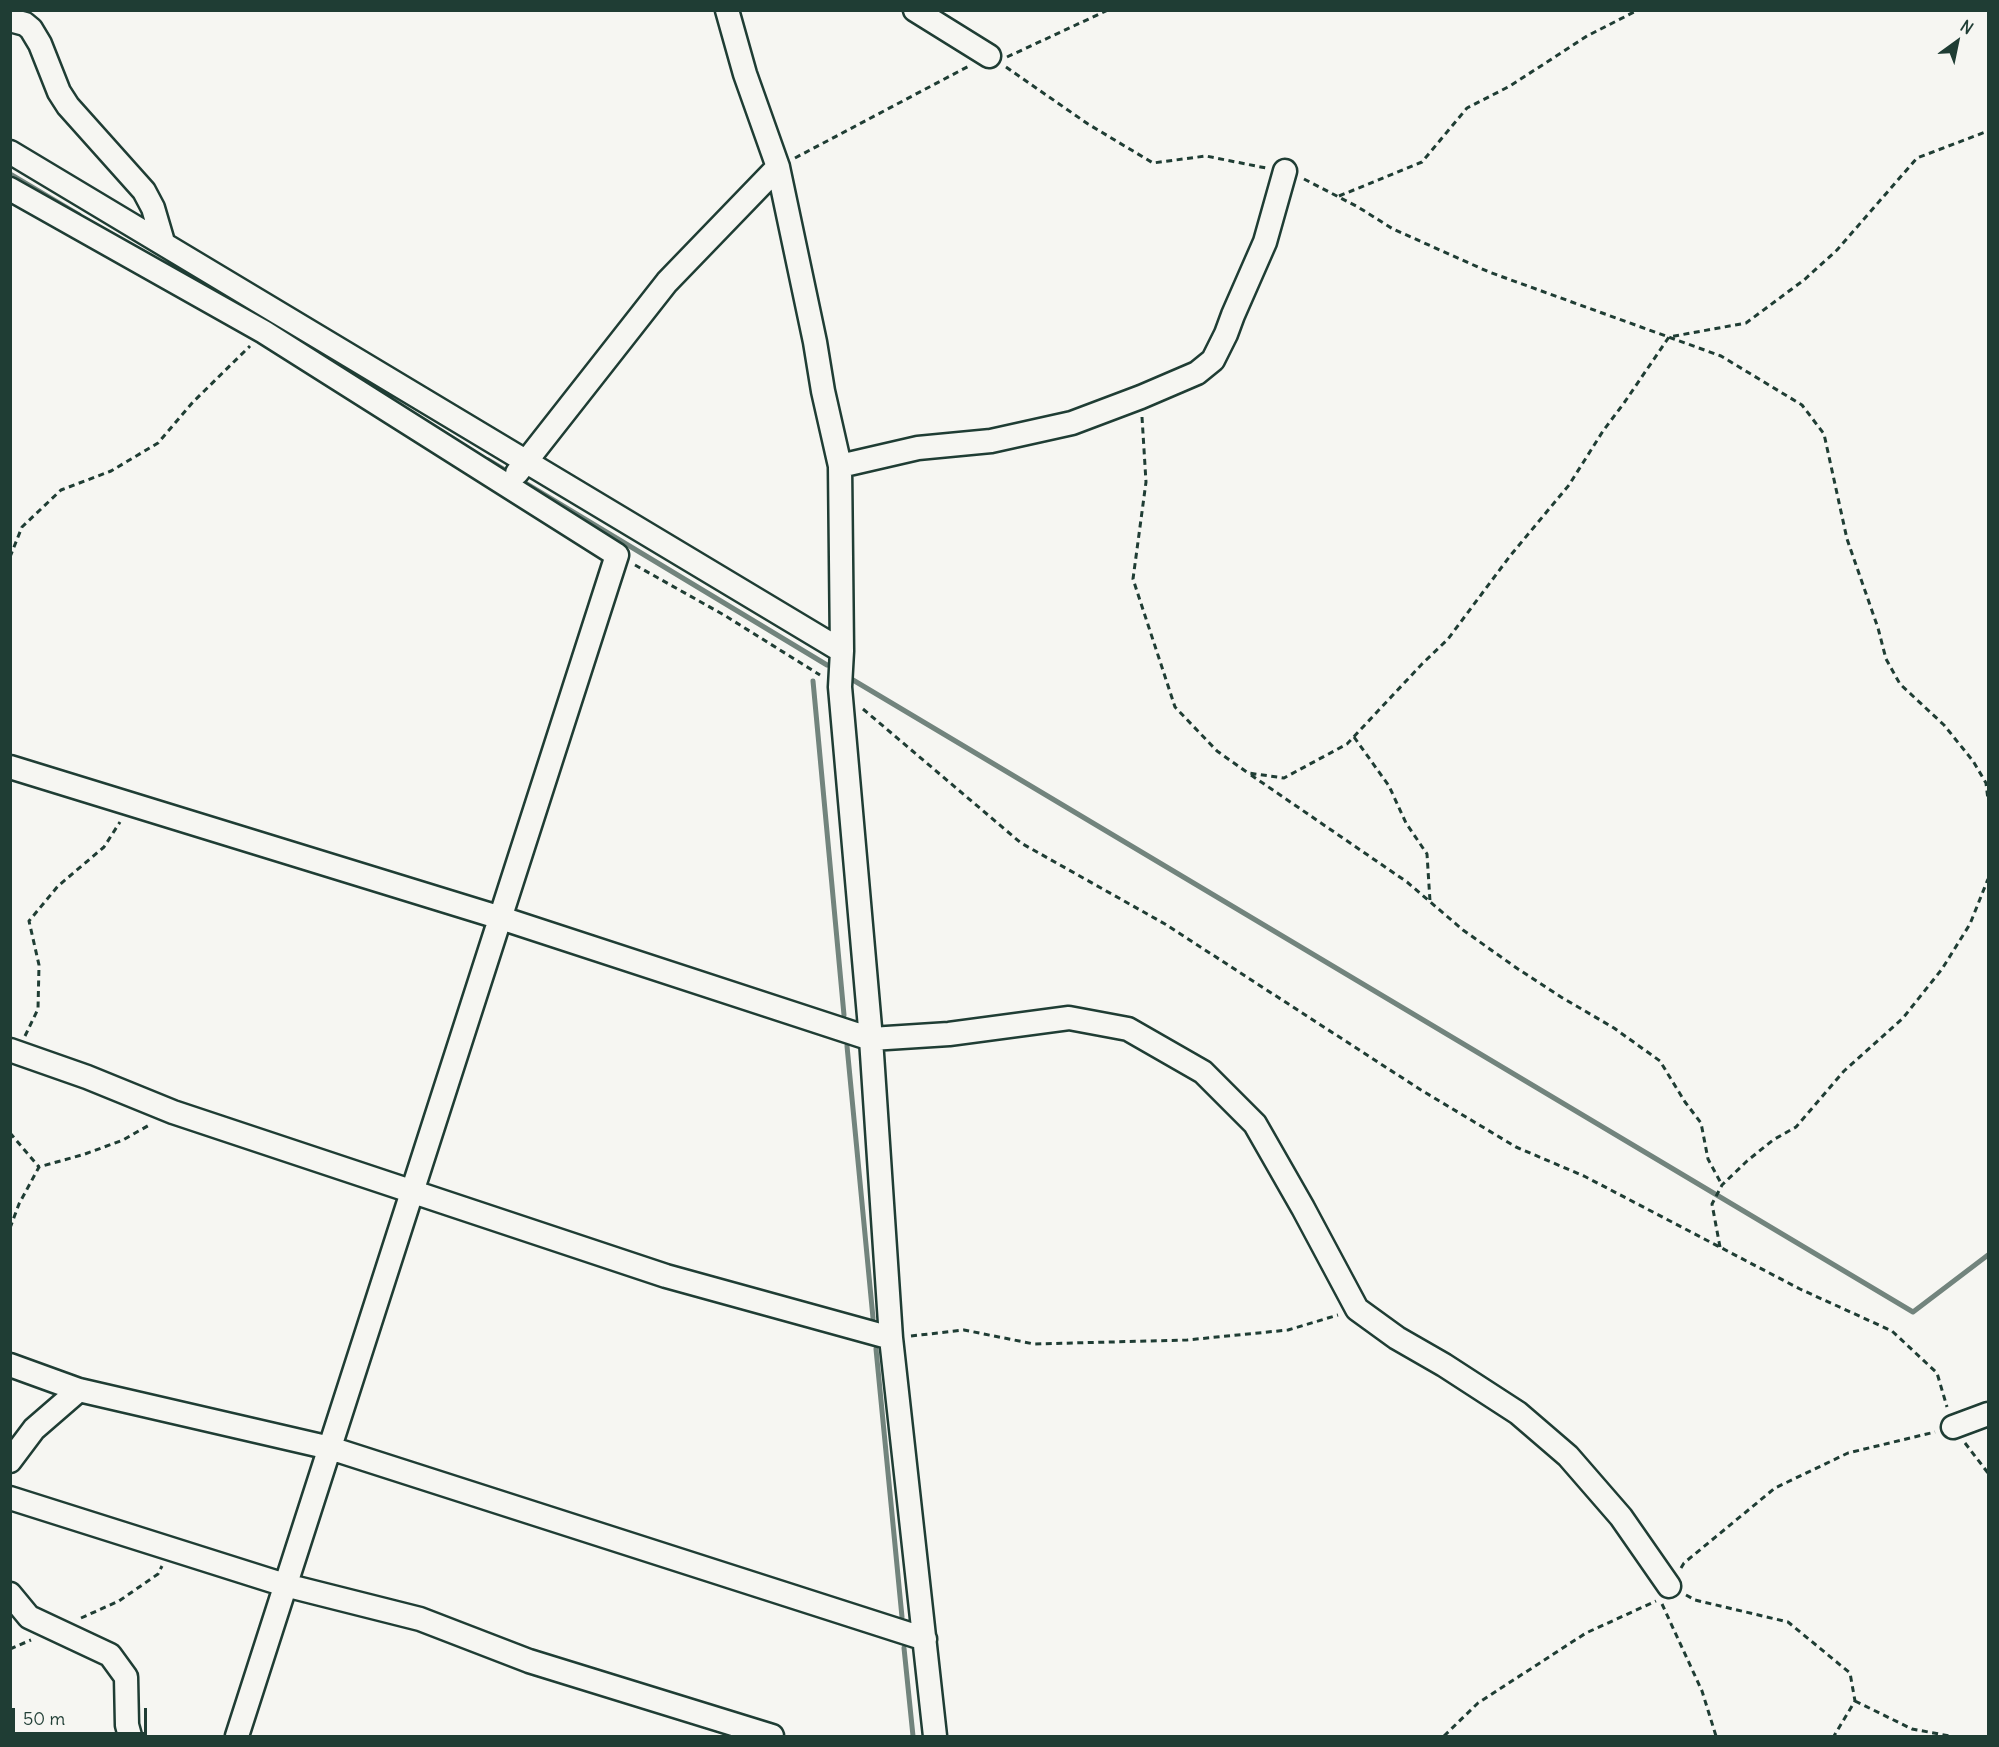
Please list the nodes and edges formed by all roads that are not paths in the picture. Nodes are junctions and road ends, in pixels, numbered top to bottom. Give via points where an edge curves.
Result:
1 (727, 10) edge
2 (915, 10) edge
3 (10, 20) edge
4 (993, 59) road end
5 (10, 152) edge
6 (778, 167) junction
7 (1285, 171) road end
8 (10, 189) edge
9 (163, 242) junction
10 (526, 460) junction
11 (840, 466) junction
12 (508, 486) junction
13 (842, 651) junction
14 (10, 767) edge
15 (501, 918) junction
16 (871, 1039) junction
17 (14, 1051) edge
18 (412, 1192) junction
19 (891, 1338) junction
20 (10, 1365) edge
21 (79, 1390) junction
22 (1989, 1414) edge
23 (1953, 1427) road end
24 (330, 1448) junction
25 (10, 1461) edge
26 (10, 1498) edge
27 (285, 1585) junction
28 (1669, 1586) road end
29 (10, 1594) edge
30 (925, 1639) junction
31 (130, 1737) edge
32 (237, 1737) edge
33 (772, 1737) edge
34 (935, 1737) edge

1 - 6 street
2 - 4 street
3 - 9 street via 32,29 68,106 144,191
5 - 9 street
6 - 10 street via 666,282
6 - 11 street
7 - 11 street via 1264,242 1226,334 1213,360 1197,373 1072,423 991,441 918,448
8 - 12 street via 264,332
9 - 10 street
10 - 12 street
10 - 13 street
11 - 13 street
12 - 15 street via 617,555
13 - 16 street via 840,687
14 - 15 street
15 - 16 street
15 - 18 street
16 - 19 street
16 - 28 street via 949,1034 1069,1018 1128,1029 1203,1072 1255,1124 1357,1309 1518,1413 1559,1449 1621,1517
17 - 18 street via 173,1112
18 - 19 street via 666,1276
18 - 24 street
19 - 30 street
20 - 21 street
21 - 24 street
21 - 25 street via 34,1429
22 - 23 street
24 - 27 street
24 - 30 street
26 - 27 street
27 - 32 street
27 - 33 street via 420,1619 530,1661
29 - 31 street via 29,1617 110,1655 126,1677
30 - 34 street

